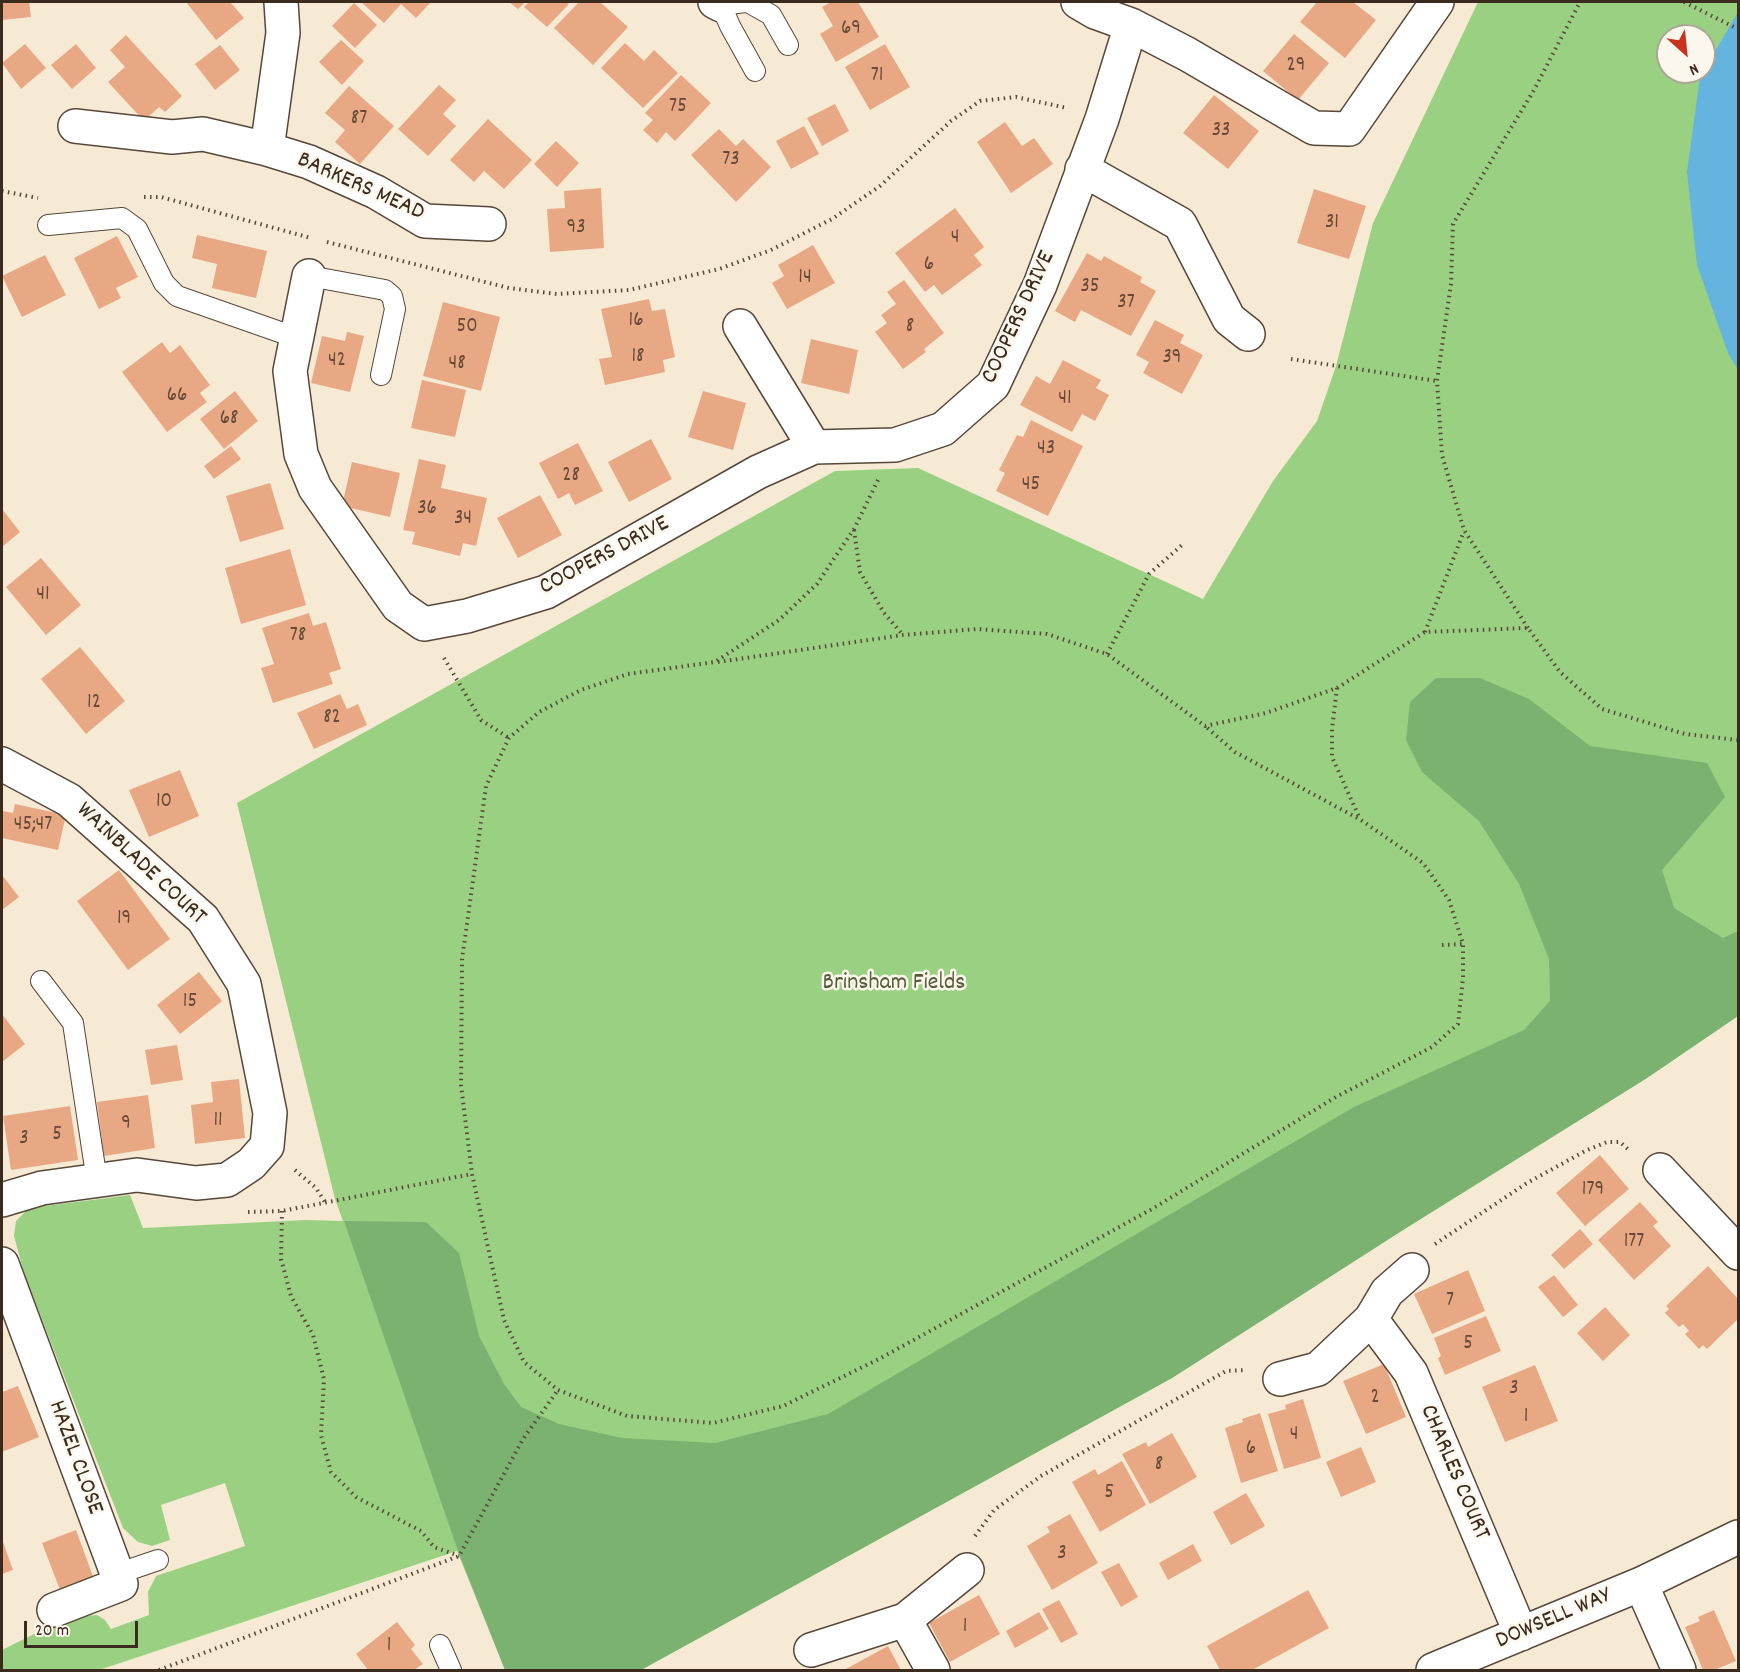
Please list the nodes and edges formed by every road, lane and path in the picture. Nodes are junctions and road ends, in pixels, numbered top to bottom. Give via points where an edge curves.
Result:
1 (281, 2) edge
2 (732, 2) edge
3 (1078, 2) edge
4 (1437, 2) edge
5 (1581, 2) edge
6 (1684, 2) edge
7 (1131, 25) junction
8 (1738, 29) edge
9 (788, 45) dead end
10 (755, 70) dead end
11 (1102, 119) junction
12 (75, 126) dead end
13 (267, 149) junction
14 (1082, 169) junction
15 (489, 224) dead end
16 (48, 225) dead end
17 (326, 242) dead end
18 (309, 276) joint
19 (740, 326) dead end
20 (1248, 334) dead end
21 (297, 338) junction
22 (1291, 359) dead end
23 (381, 375) dead end
24 (1437, 381) junction
25 (895, 446) junction
26 (814, 447) junction
27 (854, 529) junction
28 (1464, 530) junction
29 (1182, 545) dead end
30 (424, 624) junction
31 (1528, 628) junction
32 (1425, 632) junction
33 (903, 635) junction
34 (1107, 654) junction
35 (715, 662) junction
36 (1337, 688) junction
37 (1205, 726) junction
38 (509, 738) junction
39 (1738, 740) edge
40 (2, 764) edge
41 (1361, 820) junction
42 (1463, 944) junction
43 (1442, 945) dead end
44 (40, 981) dead end
45 (267, 1146) junction
46 (1660, 1170) joint
47 (472, 1174) junction
48 (97, 1181) junction
49 (335, 1199) dead end
50 (2, 1200) edge
51 (325, 1202) dead end
52 (282, 1211) dead end
53 (1738, 1253) edge
54 (2, 1264) edge
55 (1412, 1270) joint
56 (1371, 1319) junction
57 (1280, 1379) joint
58 (558, 1390) junction
59 (1738, 1537) edge
60 (459, 1556) junction
61 (158, 1560) dead end
62 (967, 1570) joint
63 (117, 1574) junction
64 (1641, 1584) junction
65 (54, 1610) dead end
66 (905, 1620) junction
67 (1521, 1634) junction
68 (440, 1645) dead end
69 (811, 1650) dead end
70 (159, 1671) edge
71 (451, 1671) edge
72 (933, 1671) edge
73 (1433, 1671) edge
74 (1679, 1671) edge

1 - 13 street, BARKERS MEAD via 284,33
2 - 9 lane via 771,15
2 - 10 lane via 730,26
3 - 7 street
4 - 7 street via 1349,129 1314,128
5 - 24 path via 1534,90 1453,224 1450,284
6 - 8 path
7 - 11 street, COOPERS DRIVE
11 - 14 street, COOPERS DRIVE
11 - 17 path via 1016,97 980,101 951,121 880,186 832,219 771,250 719,269 629,290 557,294 509,288
12 - 13 street, BARKERS MEAD via 172,137 203,134
13 - 15 street, BARKERS MEAD via 309,162 376,192 425,221
14 - 20 street via 1179,224 1229,319
14 - 25 street, COOPERS DRIVE via 1040,285 993,385 943,429
16 - 21 lane via 122,218 137,230 164,283 177,296
18 - 21 street
18 - 23 lane via 385,290 392,296 395,309
19 - 26 street
21 - 30 street via 290,371 301,453 315,488 398,606
22 - 24 path
24 - 28 path via 1442,455
25 - 26 street, COOPERS DRIVE
25 - 27 path
26 - 30 street, COOPERS DRIVE via 758,472 546,592 467,616
27 - 33 path via 860,572 884,613
27 - 35 path via 817,584 779,620
28 - 31 path
28 - 32 path
29 - 34 path via 1149,574
30 - 38 path via 481,720
31 - 32 path
31 - 39 path via 1560,672 1602,709 1685,734
32 - 36 path
33 - 34 path via 977,629 1047,634
33 - 35 path
34 - 37 path
35 - 38 path via 628,674 581,690 539,712
36 - 37 path via 1266,713
36 - 41 path via 1332,757
37 - 41 path via 1234,752
38 - 47 path via 486,786 462,960 461,1085
40 - 45 street, WAINBLADE COURT via 69,800 203,918 244,984 270,1113
41 - 42 path via 1423,863 1449,900
42 - 43 path
42 - 58 path via 1458,1024 1432,1047 1336,1097 1152,1209 879,1359 783,1406 713,1423 627,1416
44 - 48 lane via 73,1023
45 - 48 street via 251,1164 227,1180 196,1183 137,1175
45 - 51 path via 316,1188
46 - 53 street
46 - 55 path via 1620,1142 1606,1142 1527,1183 1418,1255
47 - 49 path
47 - 58 path via 504,1320 524,1362
48 - 50 street via 42,1188
52 - 60 path via 281,1259 291,1296 314,1335 324,1379 321,1435 331,1472 356,1497 422,1532 434,1547
54 - 63 street, HAZEL CLOSE
55 - 56 street via 1387,1292
56 - 57 street via 1318,1369
56 - 67 street, CHARLES COURT via 1411,1374
57 - 62 path via 1261,1369 1226,1371 1041,1476 994,1510 967,1547
58 - 60 path via 523,1439
59 - 64 street, DOWSELL WAY
60 - 70 path
61 - 63 lane
62 - 66 street
63 - 65 street via 121,1584
64 - 67 street, DOWSELL WAY
64 - 74 street, DOWSELL WAY
66 - 69 street
66 - 72 street
67 - 73 street, DOWSELL WAY
68 - 71 lane

